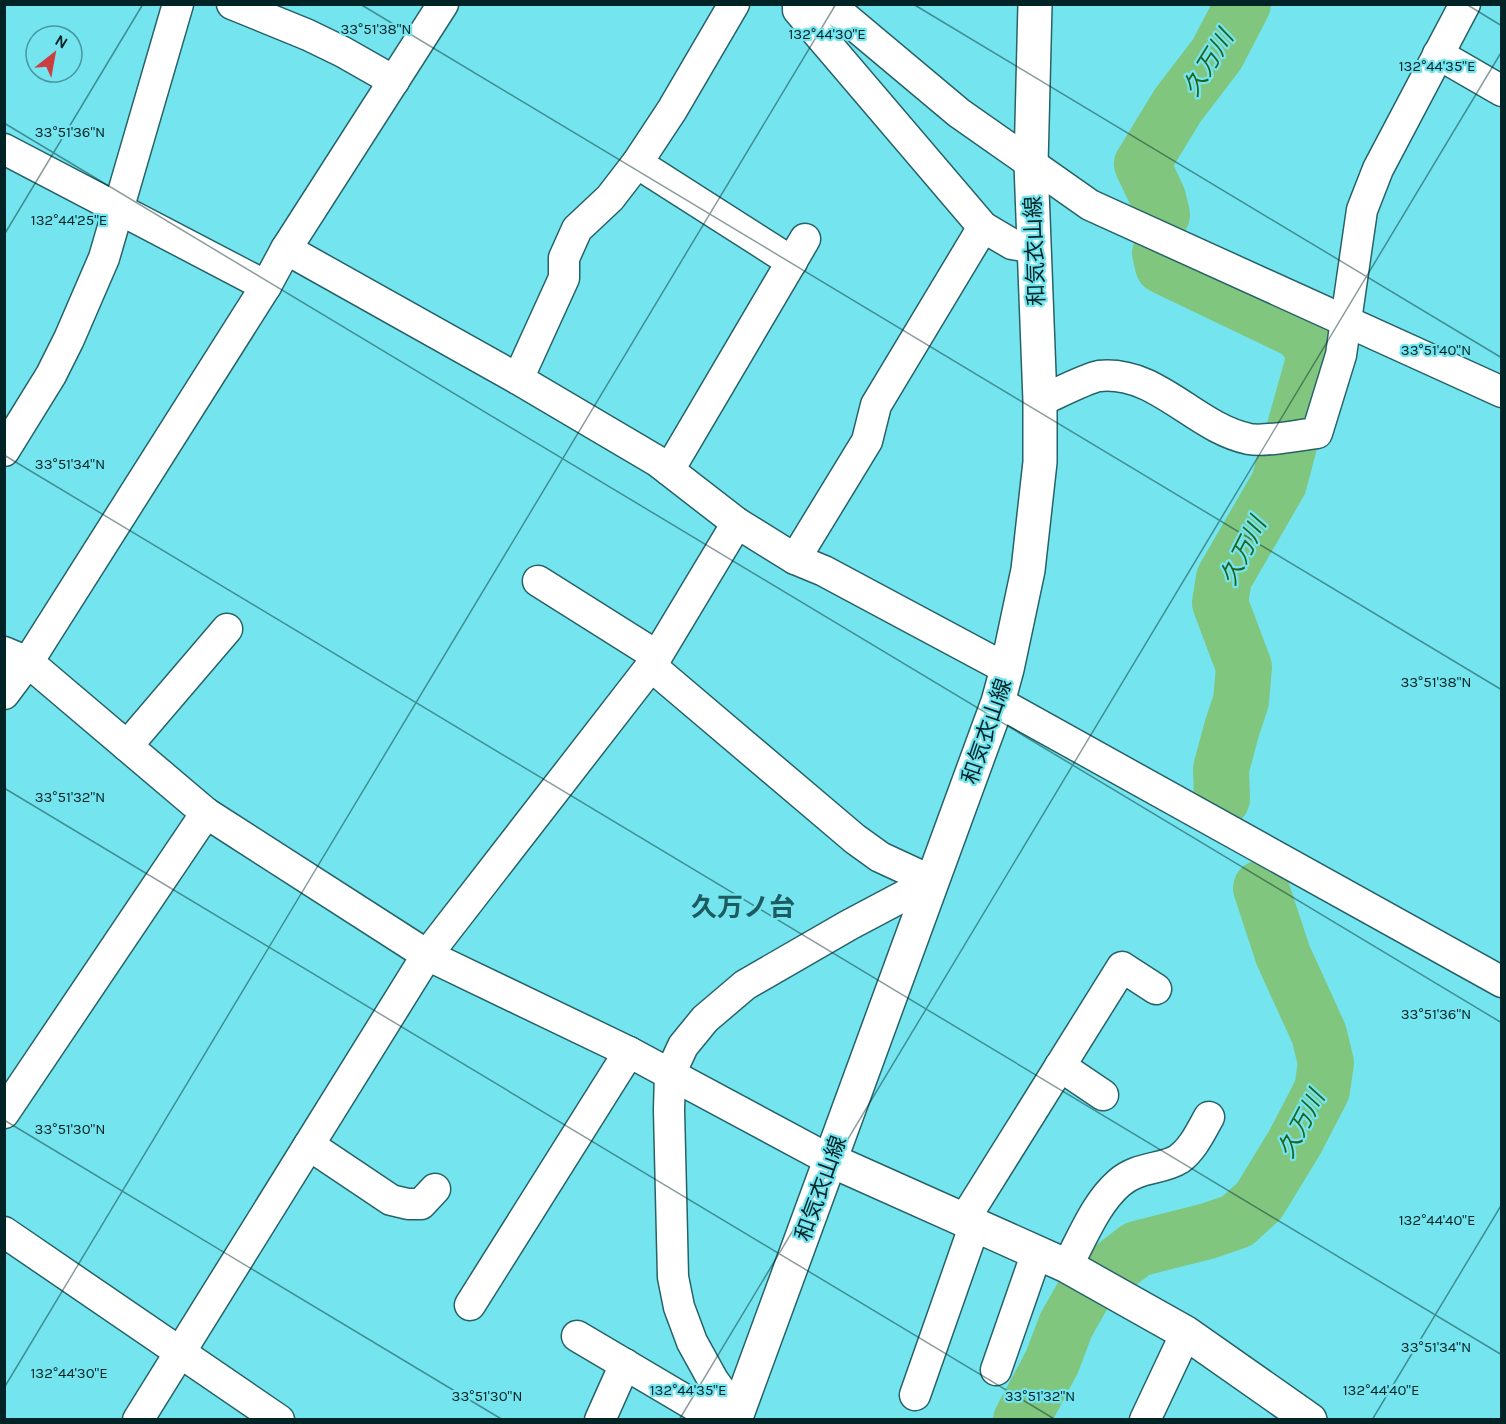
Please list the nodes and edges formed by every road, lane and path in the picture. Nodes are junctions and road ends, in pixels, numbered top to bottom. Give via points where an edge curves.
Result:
1 (178, 4) edge
2 (232, 4) edge
3 (443, 4) edge
4 (734, 4) edge
5 (798, 4) edge
6 (829, 4) edge
7 (1035, 4) edge
8 (1465, 4) edge
9 (1438, 54) junction
10 (394, 81) junction
11 (1502, 92) edge
12 (4, 149) edge
13 (637, 163) junction
14 (1031, 164) junction
15 (117, 209) junction
16 (983, 227) junction
17 (1034, 248) junction
18 (286, 249) junction
19 (266, 286) junction
20 (1346, 322) junction
21 (519, 379) junction
22 (1502, 393) edge
23 (1040, 401) junction
24 (4, 451) edge
25 (669, 470) junction
26 (737, 523) junction
27 (795, 559) junction
28 (538, 581) dead end
29 (227, 629) dead end
30 (16, 657) edge
31 (654, 661) junction
32 (1007, 669) junction
33 (4, 694) edge
34 (998, 702) junction
35 (127, 746) junction
36 (206, 813) junction
37 (932, 881) junction
38 (427, 955) junction
39 (1502, 982) edge
40 (1156, 989) dead end
41 (630, 1052) junction
42 (1060, 1066) junction
43 (670, 1074) junction
44 (1103, 1095) dead end
45 (4, 1113) edge
46 (1209, 1117) dead end
47 (309, 1145) junction
48 (830, 1160) junction
49 (435, 1189) dead end
50 (970, 1222) junction
51 (4, 1233) edge
52 (1037, 1252) junction
53 (1067, 1266) junction
54 (470, 1305) dead end
55 (1186, 1333) junction
56 (577, 1336) dead end
57 (180, 1352) junction
58 (625, 1364) junction
59 (996, 1370) dead end
60 (915, 1395) dead end
61 (731, 1415) edge
62 (138, 1419) edge
63 (279, 1419) edge
64 (600, 1419) edge
65 (1145, 1419) edge
66 (1310, 1419) edge

1 - 15 street
2 - 10 street via 308,35
3 - 10 street
4 - 13 street
5 - 16 street via 798,10
6 - 14 street via 959,113
7 - 14 main road, 和気衣山線
8 - 9 street
9 - 11 street
9 - 20 street via 1378,169 1362,210
10 - 18 street
12 - 15 street
13 - 21 street via 610,198 577,229 564,258 564,278
13 - 25 street via 798,251
14 - 17 main road, 和気衣山線
14 - 20 street via 1090,205
15 - 19 street
15 - 24 street via 104,258 69,339
16 - 17 street via 1012,244
16 - 27 street via 876,405 867,441
17 - 23 main road, 和気衣山線
18 - 19 street
18 - 21 street
19 - 30 street
20 - 22 street
20 - 23 street via 1341,355 1317,433 1250,439 1212,426 1163,394 1129,378 1098,376
21 - 25 street
23 - 32 main road, 和気衣山線 via 1040,462 1028,570
25 - 26 street
26 - 27 street
26 - 31 street
27 - 32 street
28 - 31 street
29 - 35 street
30 - 33 street
30 - 35 street
31 - 37 street via 855,839 880,857
31 - 38 street
32 - 34 main road, 和気衣山線
34 - 37 main road, 和気衣山線
34 - 39 street
35 - 36 street
36 - 38 street
36 - 45 street
37 - 43 street via 745,985 705,1019 683,1046
37 - 48 main road, 和気衣山線
38 - 41 street
38 - 47 street
40 - 42 street via 1122,968
41 - 43 street
41 - 54 street
42 - 44 street
42 - 50 street
43 - 48 street
43 - 61 street via 673,1277 692,1342
46 - 53 street via 1191,1147 1178,1159 1133,1173 1118,1184 1098,1209
47 - 49 street via 392,1200 421,1204
47 - 57 street
48 - 50 main road
48 - 61 main road, 和気衣山線
50 - 52 main road
50 - 60 street
51 - 57 street
52 - 53 main road
52 - 59 street
53 - 55 main road
55 - 65 street
55 - 66 main road
56 - 58 street
57 - 62 street
57 - 63 street
58 - 61 street
58 - 64 street

